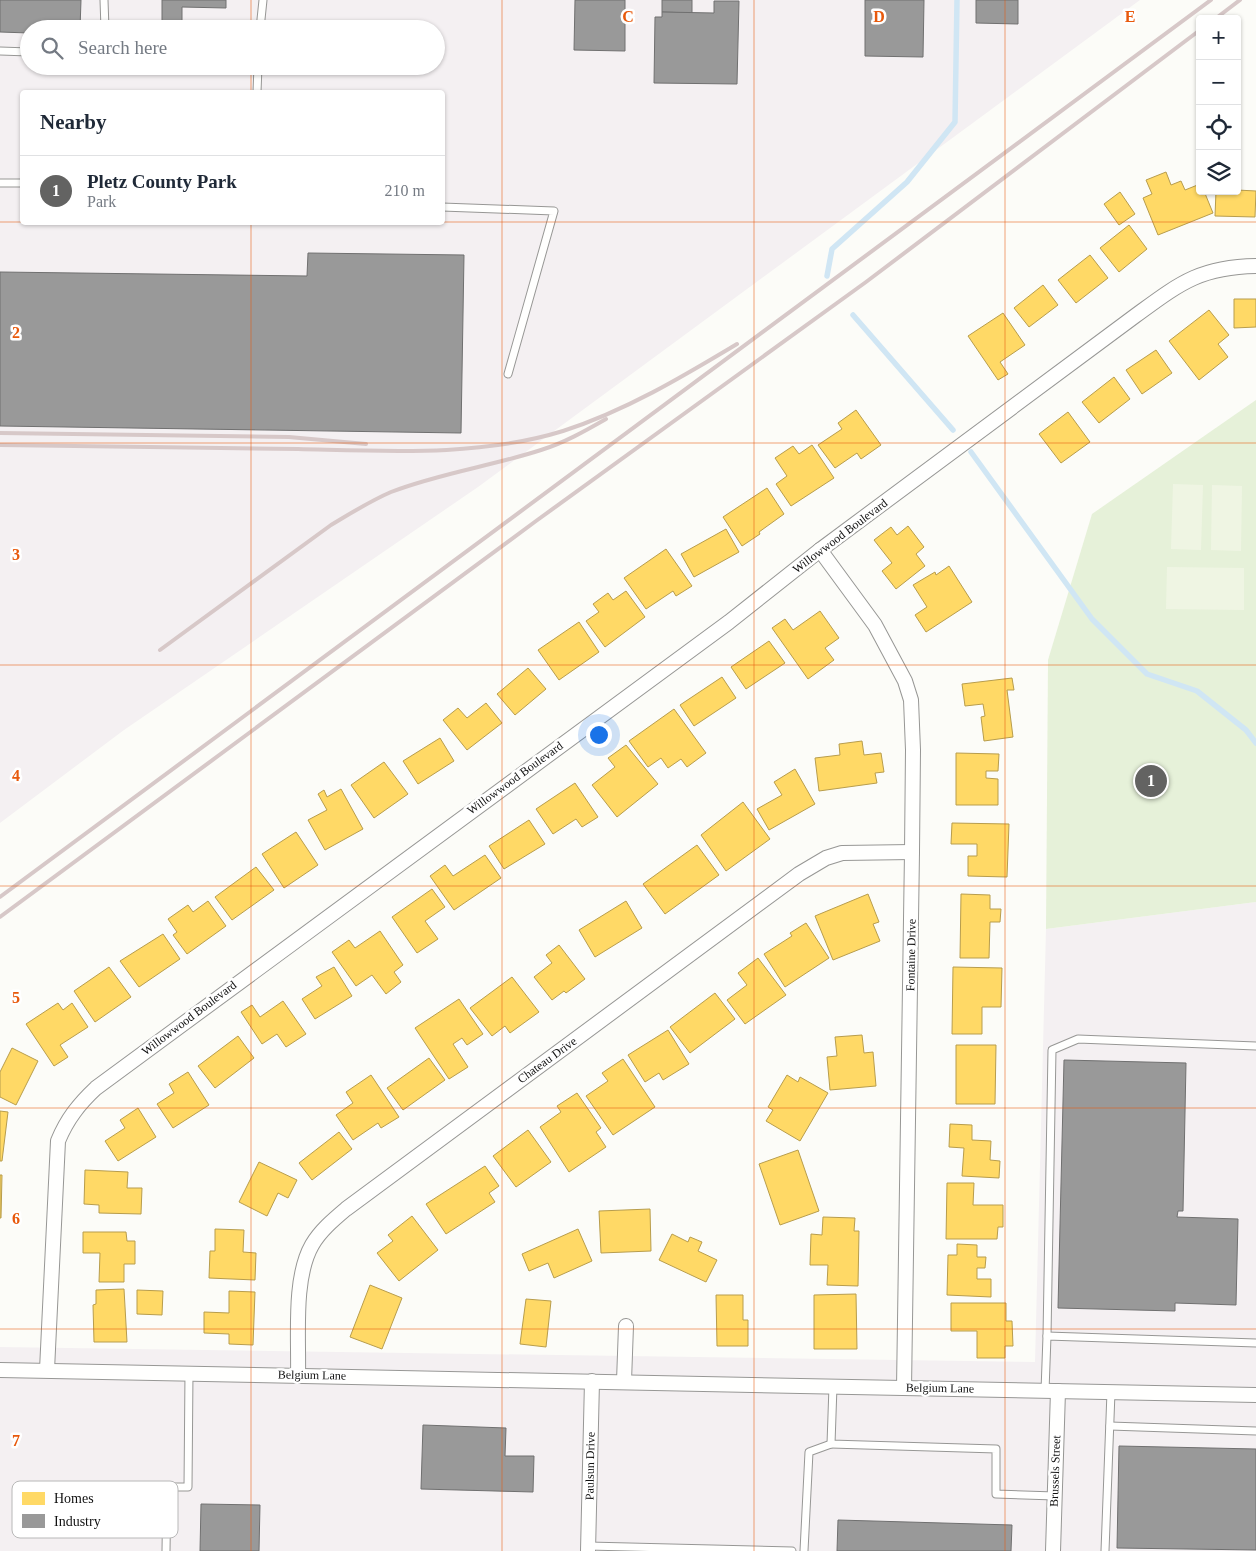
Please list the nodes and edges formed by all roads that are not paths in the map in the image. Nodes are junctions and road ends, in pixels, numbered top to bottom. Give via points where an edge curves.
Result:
1 (104, 0) edge
2 (263, 0) edge
3 (105, 20) edge
4 (261, 20) edge
5 (0, 51) edge
6 (20, 52) edge
7 (258, 75) edge
8 (257, 90) edge
9 (0, 183) edge
10 (20, 184) edge
11 (445, 207) edge
12 (1256, 266) edge
13 (508, 374) dead end
14 (820, 550) junction
15 (912, 852) junction
16 (1256, 1046) edge
17 (626, 1326) dead end
18 (1047, 1336) junction
19 (1256, 1343) edge
20 (0, 1370) edge
21 (46, 1370) junction
22 (189, 1373) junction
23 (298, 1374) junction
24 (592, 1381) junction
25 (624, 1381) junction
26 (833, 1386) junction
27 (904, 1388) junction
28 (1051, 1391) junction
29 (1111, 1392) junction
30 (1256, 1395) edge
31 (1110, 1426) junction
32 (1256, 1431) edge
33 (831, 1444) junction
34 (178, 1487) edge
35 (1055, 1496) junction
36 (166, 1538) edge
37 (588, 1549) edge
38 (166, 1551) edge
39 (792, 1551) edge
40 (804, 1551) edge
41 (1053, 1551) edge
42 (1105, 1551) edge

1 - 3 lane
2 - 4 lane
5 - 6 lane
7 - 8 lane
9 - 10 lane
11 - 13 lane via 554,212
12 - 14 street, Willowwood Boulevard via 1219,268 1184,280
14 - 15 street, Fontaine Drive via 875,625 906,681 911,700 913,750
14 - 21 street, Willowwood Boulevard via 729,622 346,902 79,1104 66,1121 58,1141
15 - 23 street, Chateau Drive via 842,852 799,874 328,1224 311,1246 301,1282
15 - 27 street, Fontaine Drive
16 - 18 lane via 1078,1039 1052,1050
17 - 25 street
18 - 19 lane
18 - 28 lane
20 - 21 street, Belgium Lane
21 - 22 street, Belgium Lane
22 - 23 street, Belgium Lane
22 - 34 lane via 188,1487
23 - 24 street, Belgium Lane
24 - 25 street, Belgium Lane
24 - 37 street, Paulsun Drive
25 - 26 street, Belgium Lane
26 - 27 street, Belgium Lane
26 - 33 lane
27 - 28 street, Belgium Lane
28 - 29 street, Belgium Lane
28 - 35 street, Brussels Street
29 - 30 street, Belgium Lane
29 - 31 lane
31 - 32 lane
31 - 42 lane
33 - 35 lane via 996,1449 996,1494
33 - 40 lane via 809,1452
35 - 41 street, Brussels Street
36 - 38 lane
37 - 39 lane

